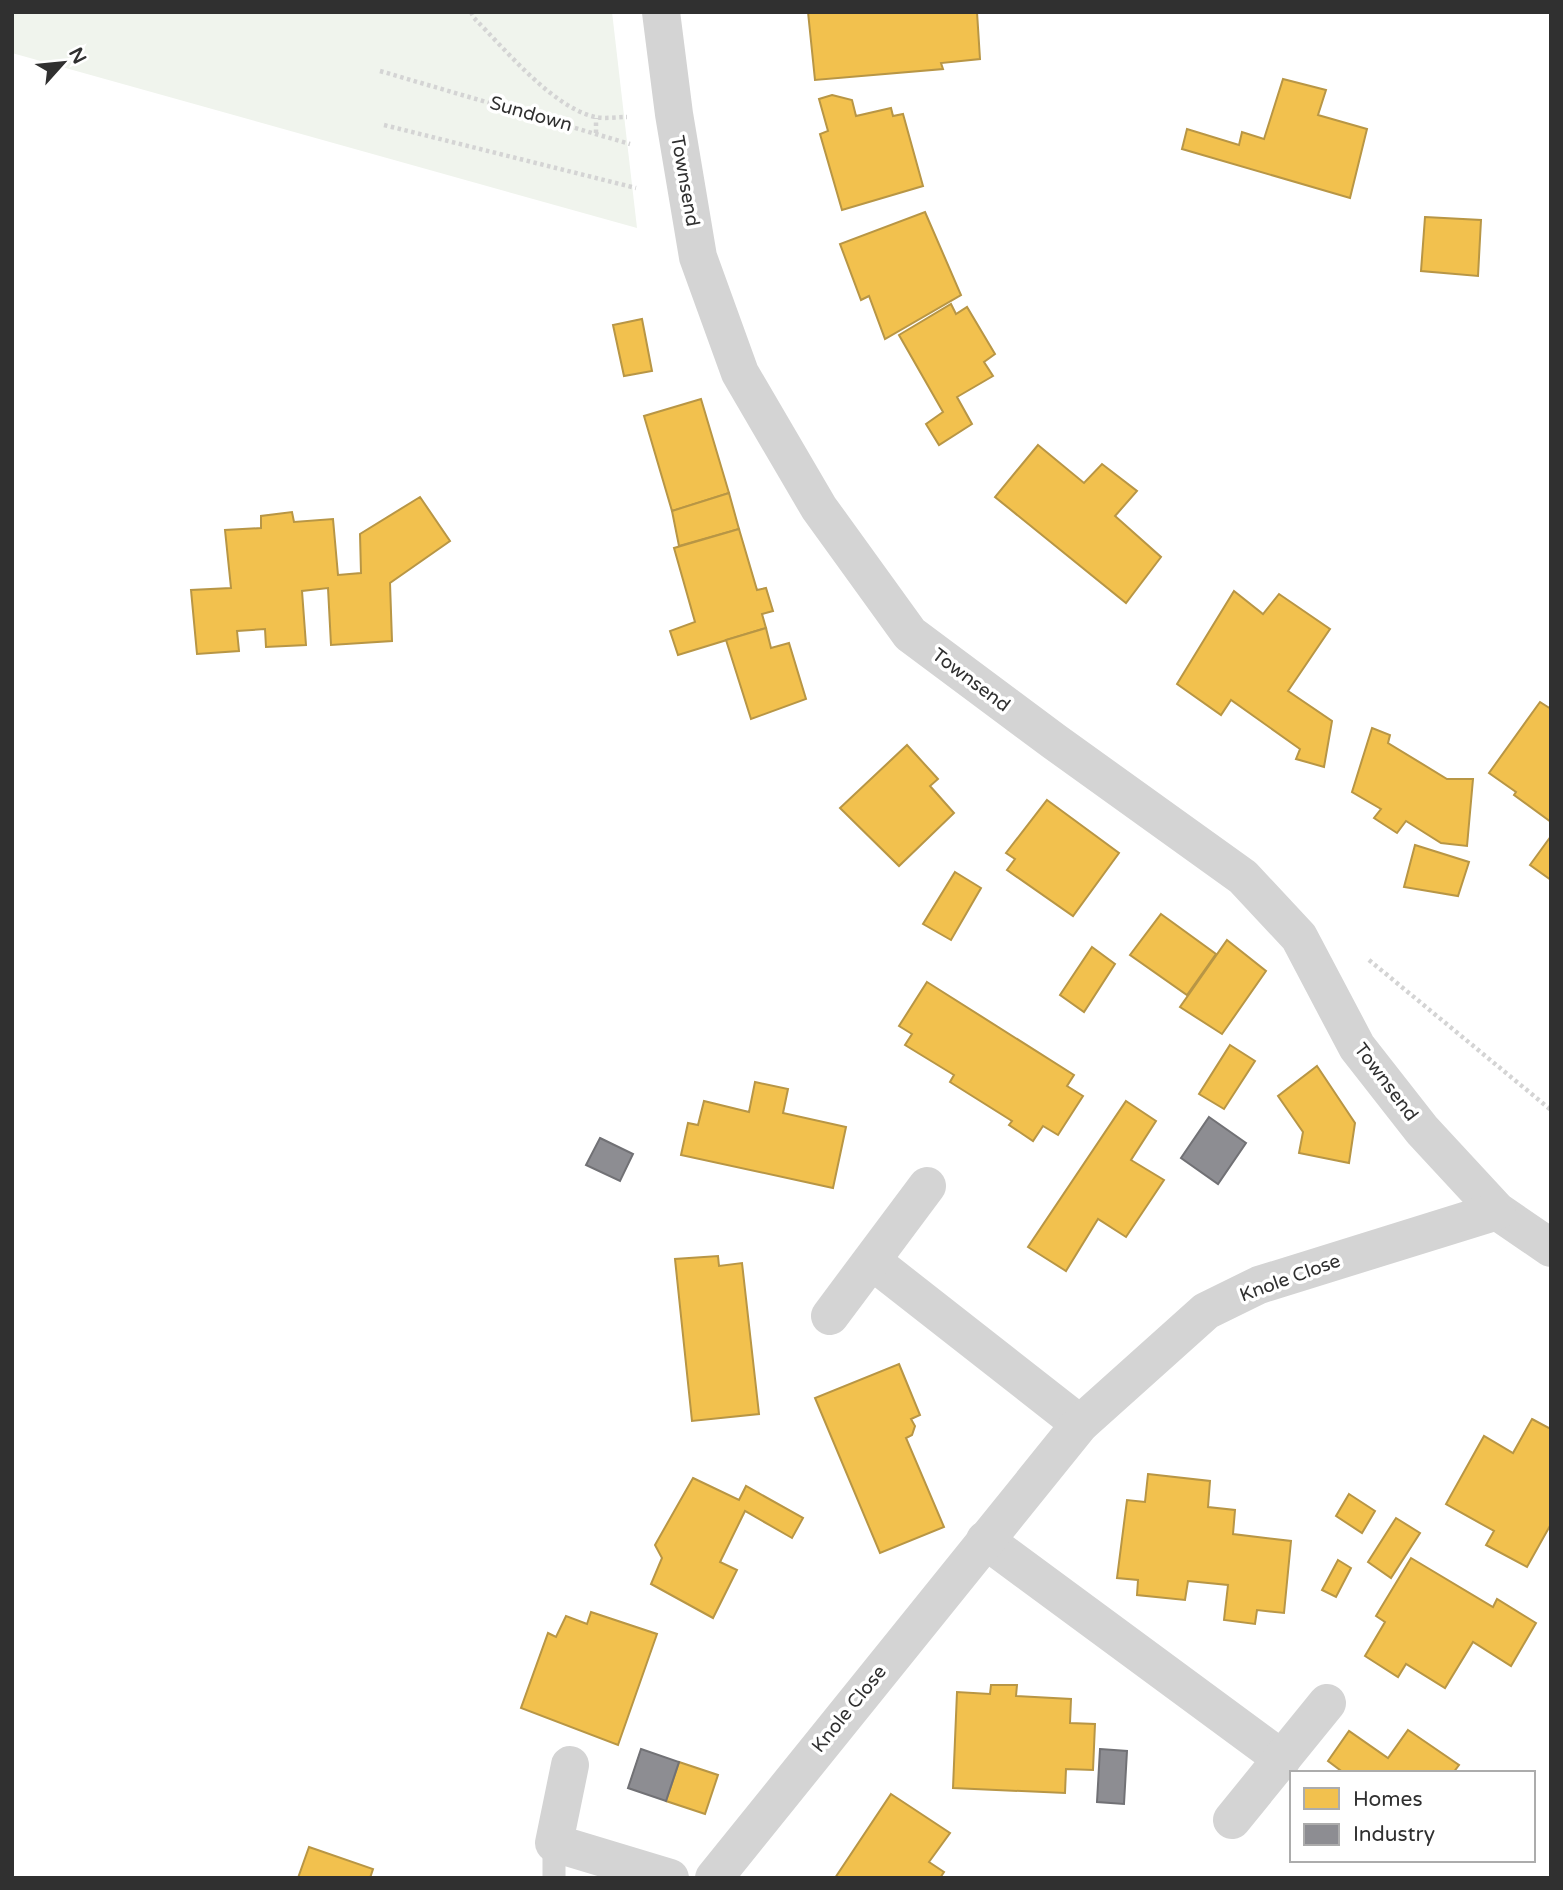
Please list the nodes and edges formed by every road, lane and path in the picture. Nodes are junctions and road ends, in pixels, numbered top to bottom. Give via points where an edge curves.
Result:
1 (471, 12) edge
2 (661, 12) edge
3 (380, 71) dead end
4 (674, 114) junction
5 (597, 118) junction
6 (384, 125) dead end
7 (596, 132) junction
8 (681, 160) junction
9 (688, 201) junction
10 (1360, 953) dead end
11 (1551, 1110) edge
12 (927, 1186) dead end
13 (1497, 1211) junction
14 (1551, 1248) edge
15 (872, 1261) junction
16 (830, 1316) dead end
17 (1080, 1424) junction
18 (985, 1540) junction
19 (1327, 1703) dead end
20 (1282, 1759) junction
21 (570, 1765) dead end
22 (1232, 1820) dead end
23 (554, 1860) edge
24 (670, 1878) edge
25 (714, 1878) edge

1 - 5 path via 550,94
2 - 4 street, Townsend
3 - 7 path, Sundown
4 - 5 path
4 - 8 street, Townsend
5 - 7 path
6 - 9 path
7 - 8 path, Sundown
8 - 9 street, Townsend
9 - 13 street, Townsend via 698,257 740,373 819,508 910,634 1244,877 1299,937 1357,1047 1422,1129
10 - 11 path
12 - 15 street
13 - 14 street, Townsend
13 - 17 street, Knole Close via 1259,1285 1206,1311
15 - 16 street
15 - 17 street
17 - 18 street, Knole Close
18 - 20 street
18 - 25 street, Knole Close
19 - 20 street
20 - 22 street
21 - 23 street
23 - 24 street

